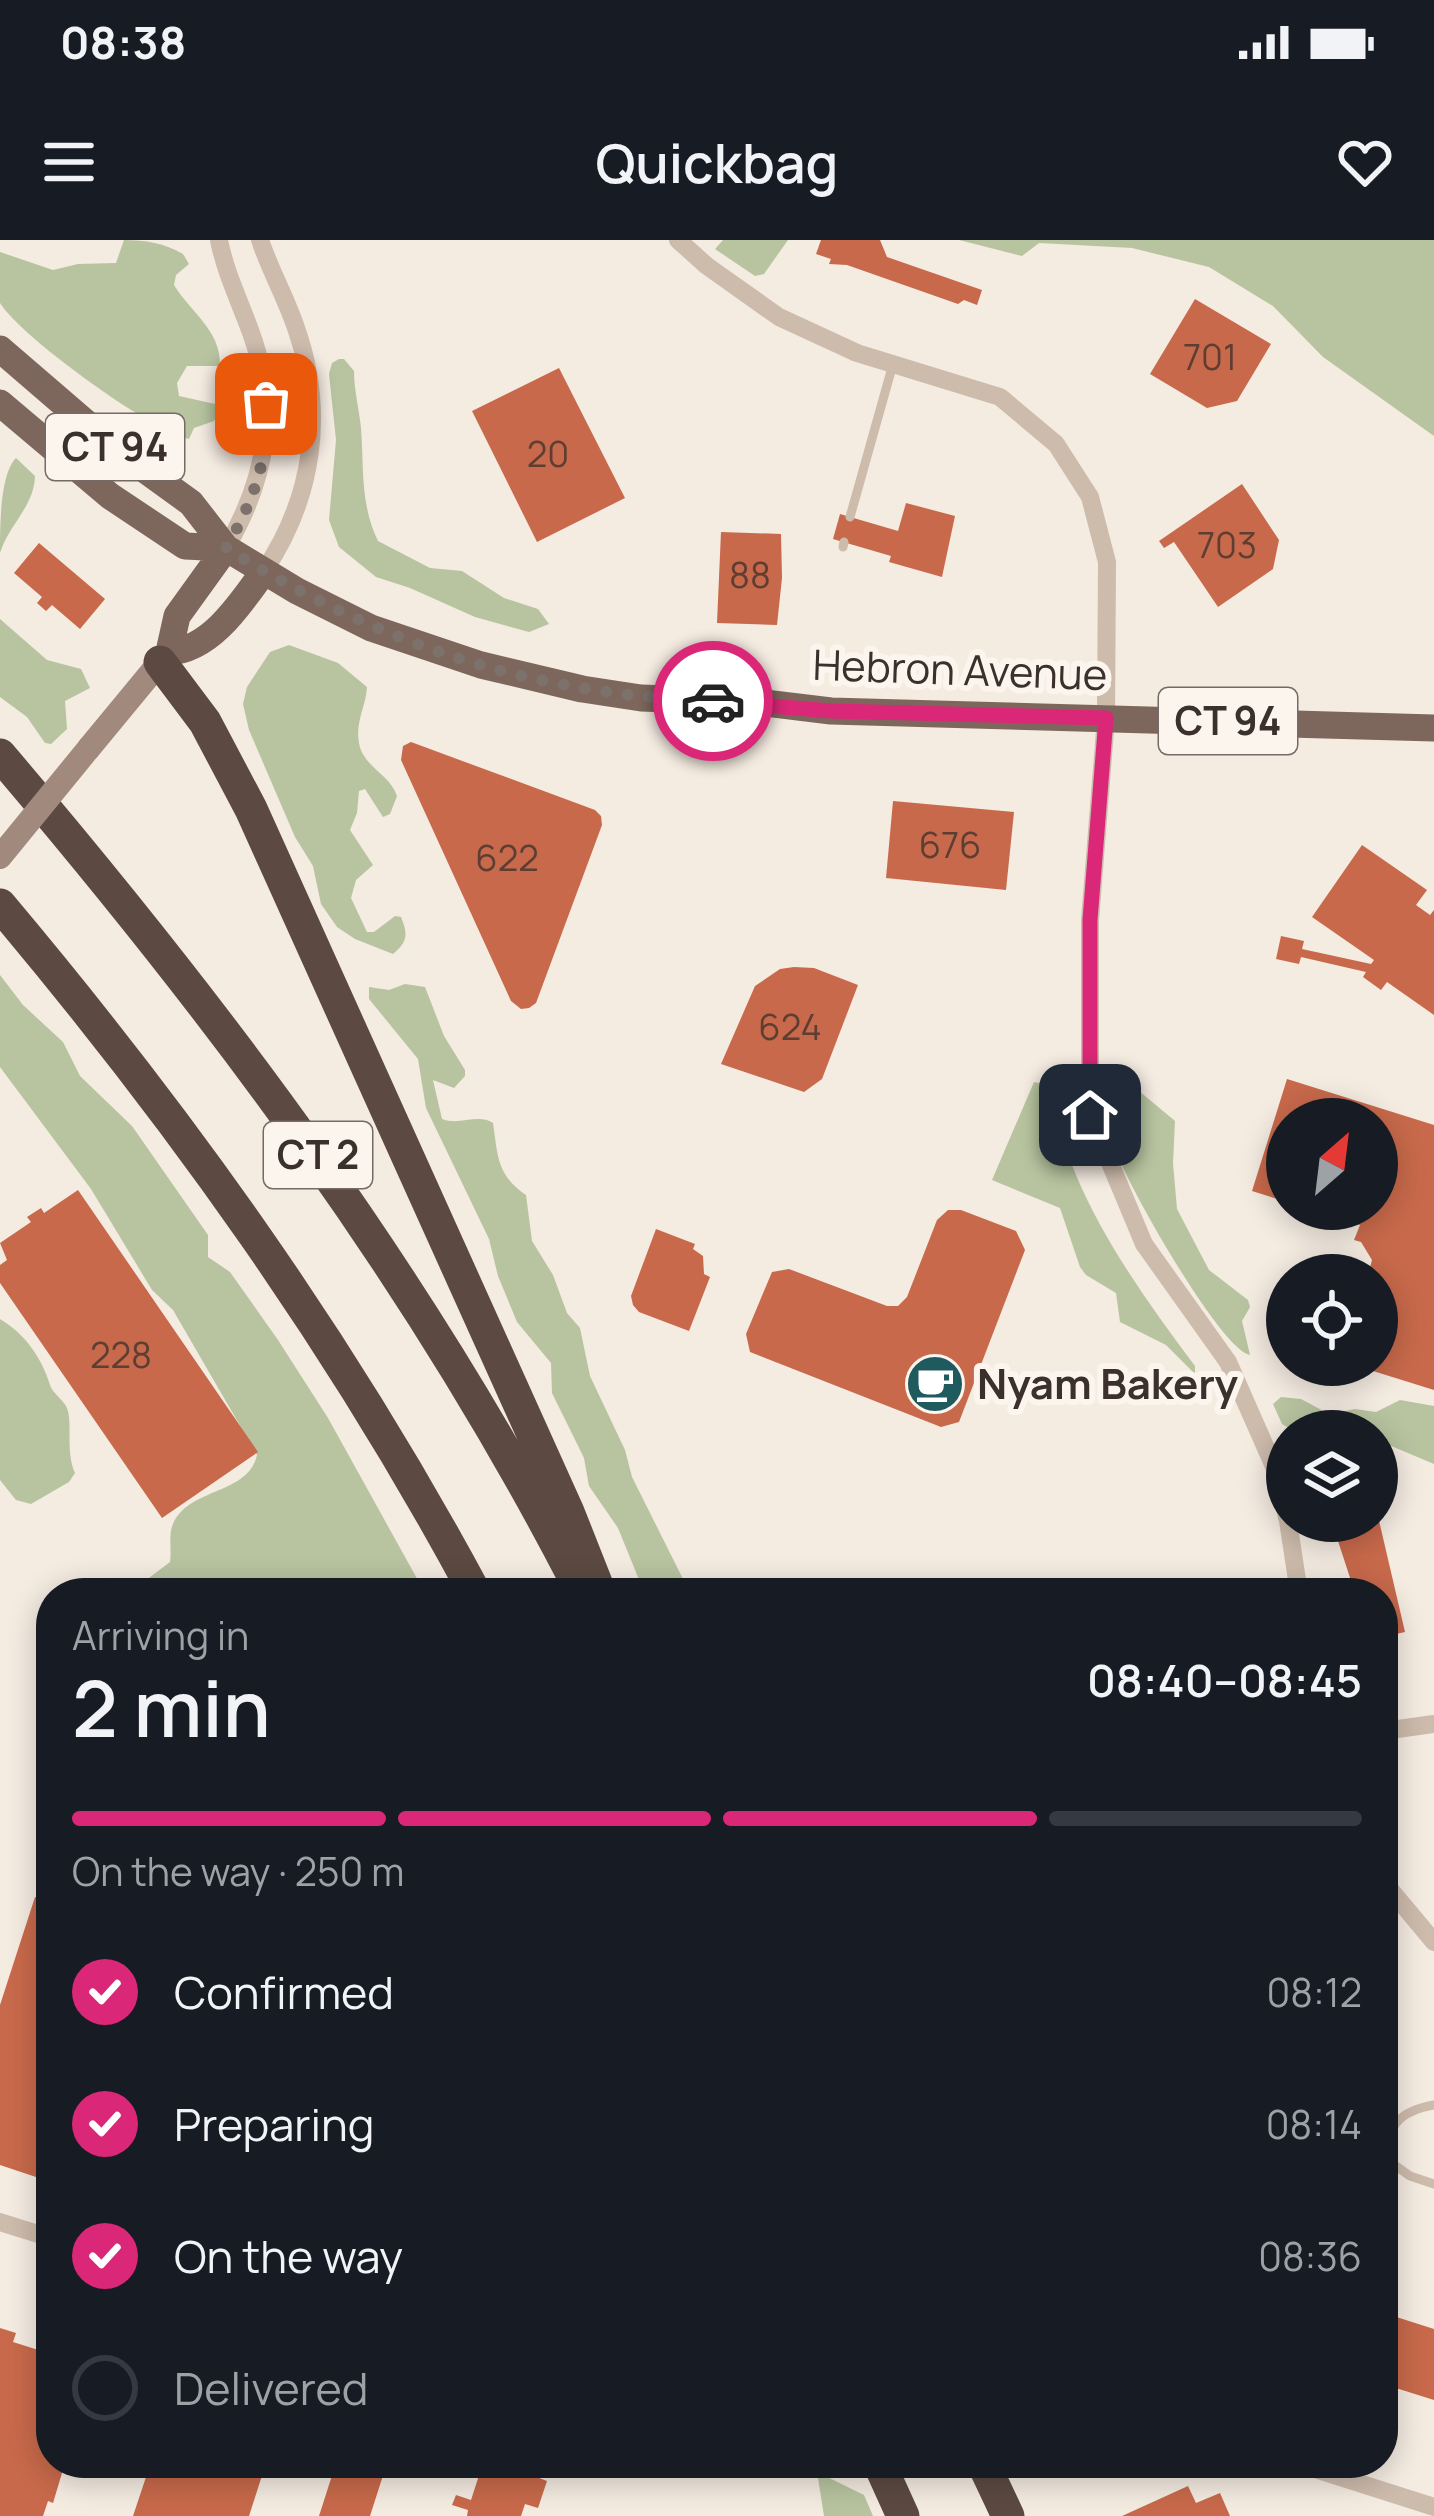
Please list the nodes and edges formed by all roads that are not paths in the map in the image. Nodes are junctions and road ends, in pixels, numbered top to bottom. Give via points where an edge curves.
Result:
1 (219, 240) edge
2 (260, 240) edge
3 (678, 240) edge
4 (0, 349) edge
5 (893, 364) junction
6 (3, 412) edge
7 (850, 517) dead end
8 (226, 548) junction
9 (264, 571) junction
10 (164, 657) junction
11 (1106, 718) junction
12 (1434, 728) edge
13 (0, 755) edge
14 (0, 856) edge
15 (0, 905) edge
16 (1266, 1448) edge
17 (1291, 1542) edge
18 (466, 1578) edge
19 (574, 1578) edge
20 (594, 1578) edge
21 (1297, 1578) edge
22 (1434, 1724) edge
23 (1398, 1728) edge
24 (1398, 1899) edge
25 (1434, 1942) edge
26 (1434, 2105) edge
27 (1398, 2120) edge
28 (1398, 2168) edge
29 (1434, 2184) edge
30 (0, 2222) edge
31 (36, 2233) edge
32 (886, 2478) edge
33 (990, 2478) edge
34 (1344, 2478) edge
35 (1434, 2506) edge
36 (903, 2516) edge
37 (1007, 2516) edge

1 - 8 street via 256,347 268,425 258,480
2 - 9 street via 303,352 312,428 302,499
3 - 5 street via 779,317
4 - 8 main road, Hebron Avenue / CT 94 via 191,503
5 - 7 lane
5 - 11 street via 1000,397 1056,444 1090,497 1107,562
6 - 8 main road, Hebron Avenue / CT 94 via 185,546
8 - 9 main road, Hebron Avenue / CT 94
8 - 10 main road via 174,620
9 - 10 main road via 202,642
9 - 11 main road, Hebron Avenue / CT 94 via 399,639 600,692 831,711
10 - 14 street, bridge
10 - 20 highway via 251,809
11 - 12 main road, Hebron Avenue / CT 94
11 - 16 street via 1090,920 1090,1115 1144,1244 1228,1362
13 - 19 highway, CT 2 via 186,979 336,1180 468,1387
15 - 18 highway, CT 2 via 263,1243
17 - 21 street
22 - 23 street
24 - 25 street
26 - 27 lane
28 - 29 lane
30 - 31 street
32 - 36 highway
33 - 37 highway
34 - 35 street

